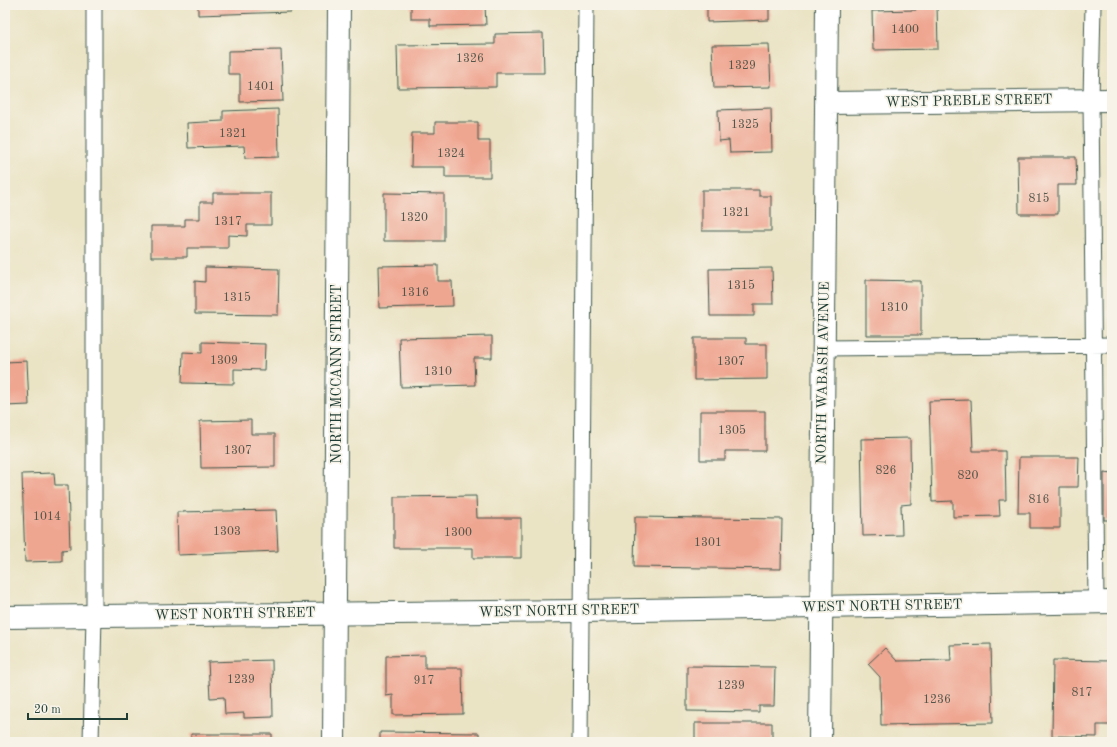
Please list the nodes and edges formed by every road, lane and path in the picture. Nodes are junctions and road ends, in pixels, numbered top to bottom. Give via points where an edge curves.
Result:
1 (94, 5) edge
2 (339, 5) edge
3 (586, 5) edge
4 (828, 5) edge
5 (1093, 5) edge
6 (1102, 100) edge
7 (827, 103) junction
8 (1112, 345) edge
9 (1093, 346) junction
10 (824, 348) junction
11 (1104, 603) edge
12 (820, 607) junction
13 (582, 611) junction
14 (335, 613) junction
15 (94, 616) junction
16 (5, 617) edge
17 (91, 742) edge
18 (334, 742) edge
19 (580, 742) edge
20 (820, 742) edge

1 - 15 lane
2 - 14 street, NORTH MCCANN STREET
3 - 13 lane
4 - 7 street, NORTH WABASH AVENUE
5 - 6 lane
6 - 7 street, WEST PREBLE STREET
6 - 9 lane
7 - 10 street, NORTH WABASH AVENUE
8 - 9 lane
9 - 10 lane
9 - 11 lane
10 - 12 street, NORTH WABASH AVENUE
11 - 12 street, WEST NORTH STREET
12 - 13 street, WEST NORTH STREET
12 - 20 street, NORTH WABASH AVENUE
13 - 14 street, WEST NORTH STREET
13 - 19 lane
14 - 15 street, WEST NORTH STREET
14 - 18 street, NORTH MCCANN STREET
15 - 16 street, WEST NORTH STREET
15 - 17 lane

